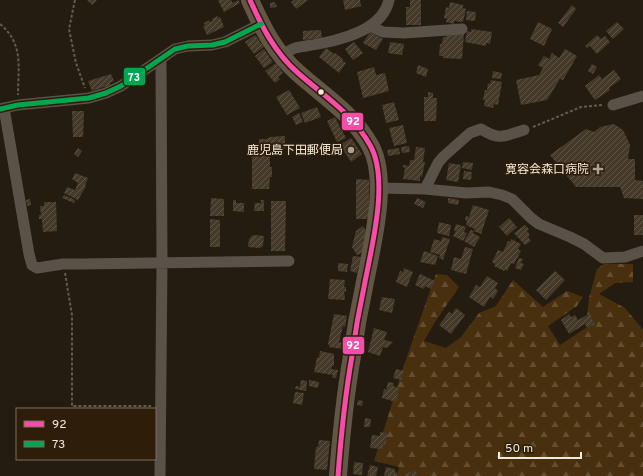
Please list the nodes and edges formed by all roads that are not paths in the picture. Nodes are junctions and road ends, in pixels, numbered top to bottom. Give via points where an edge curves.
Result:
1 (250, 0) edge
2 (389, 0) edge
3 (261, 24) junction
4 (370, 26) junction
5 (462, 28) dead end
6 (281, 55) junction
7 (161, 59) junction
8 (643, 96) edge
9 (613, 105) road end
10 (2, 108) edge
11 (524, 130) road end
12 (379, 188) junction
13 (425, 189) junction
14 (643, 251) edge
15 (289, 261) dead end
16 (162, 263) junction
17 (160, 476) edge
18 (338, 476) edge

1 - 3 main road
2 - 4 street via 388,9
3 - 6 main road
3 - 7 street via 225,42 175,49
4 - 5 street via 383,32 404,33
4 - 6 street via 354,34 296,48
6 - 12 main road via 297,72 346,112 361,132 371,146 377,163
7 - 10 street via 106,93 89,98
7 - 16 street
8 - 9 street
10 - 16 street via 32,265 37,268 63,264
11 - 13 street via 498,137 481,129 470,133 438,162
12 - 13 street
12 - 18 main road via 371,253 342,420
13 - 14 street via 502,195 512,199 539,224 584,244 603,258 625,257
15 - 16 street
16 - 17 street

